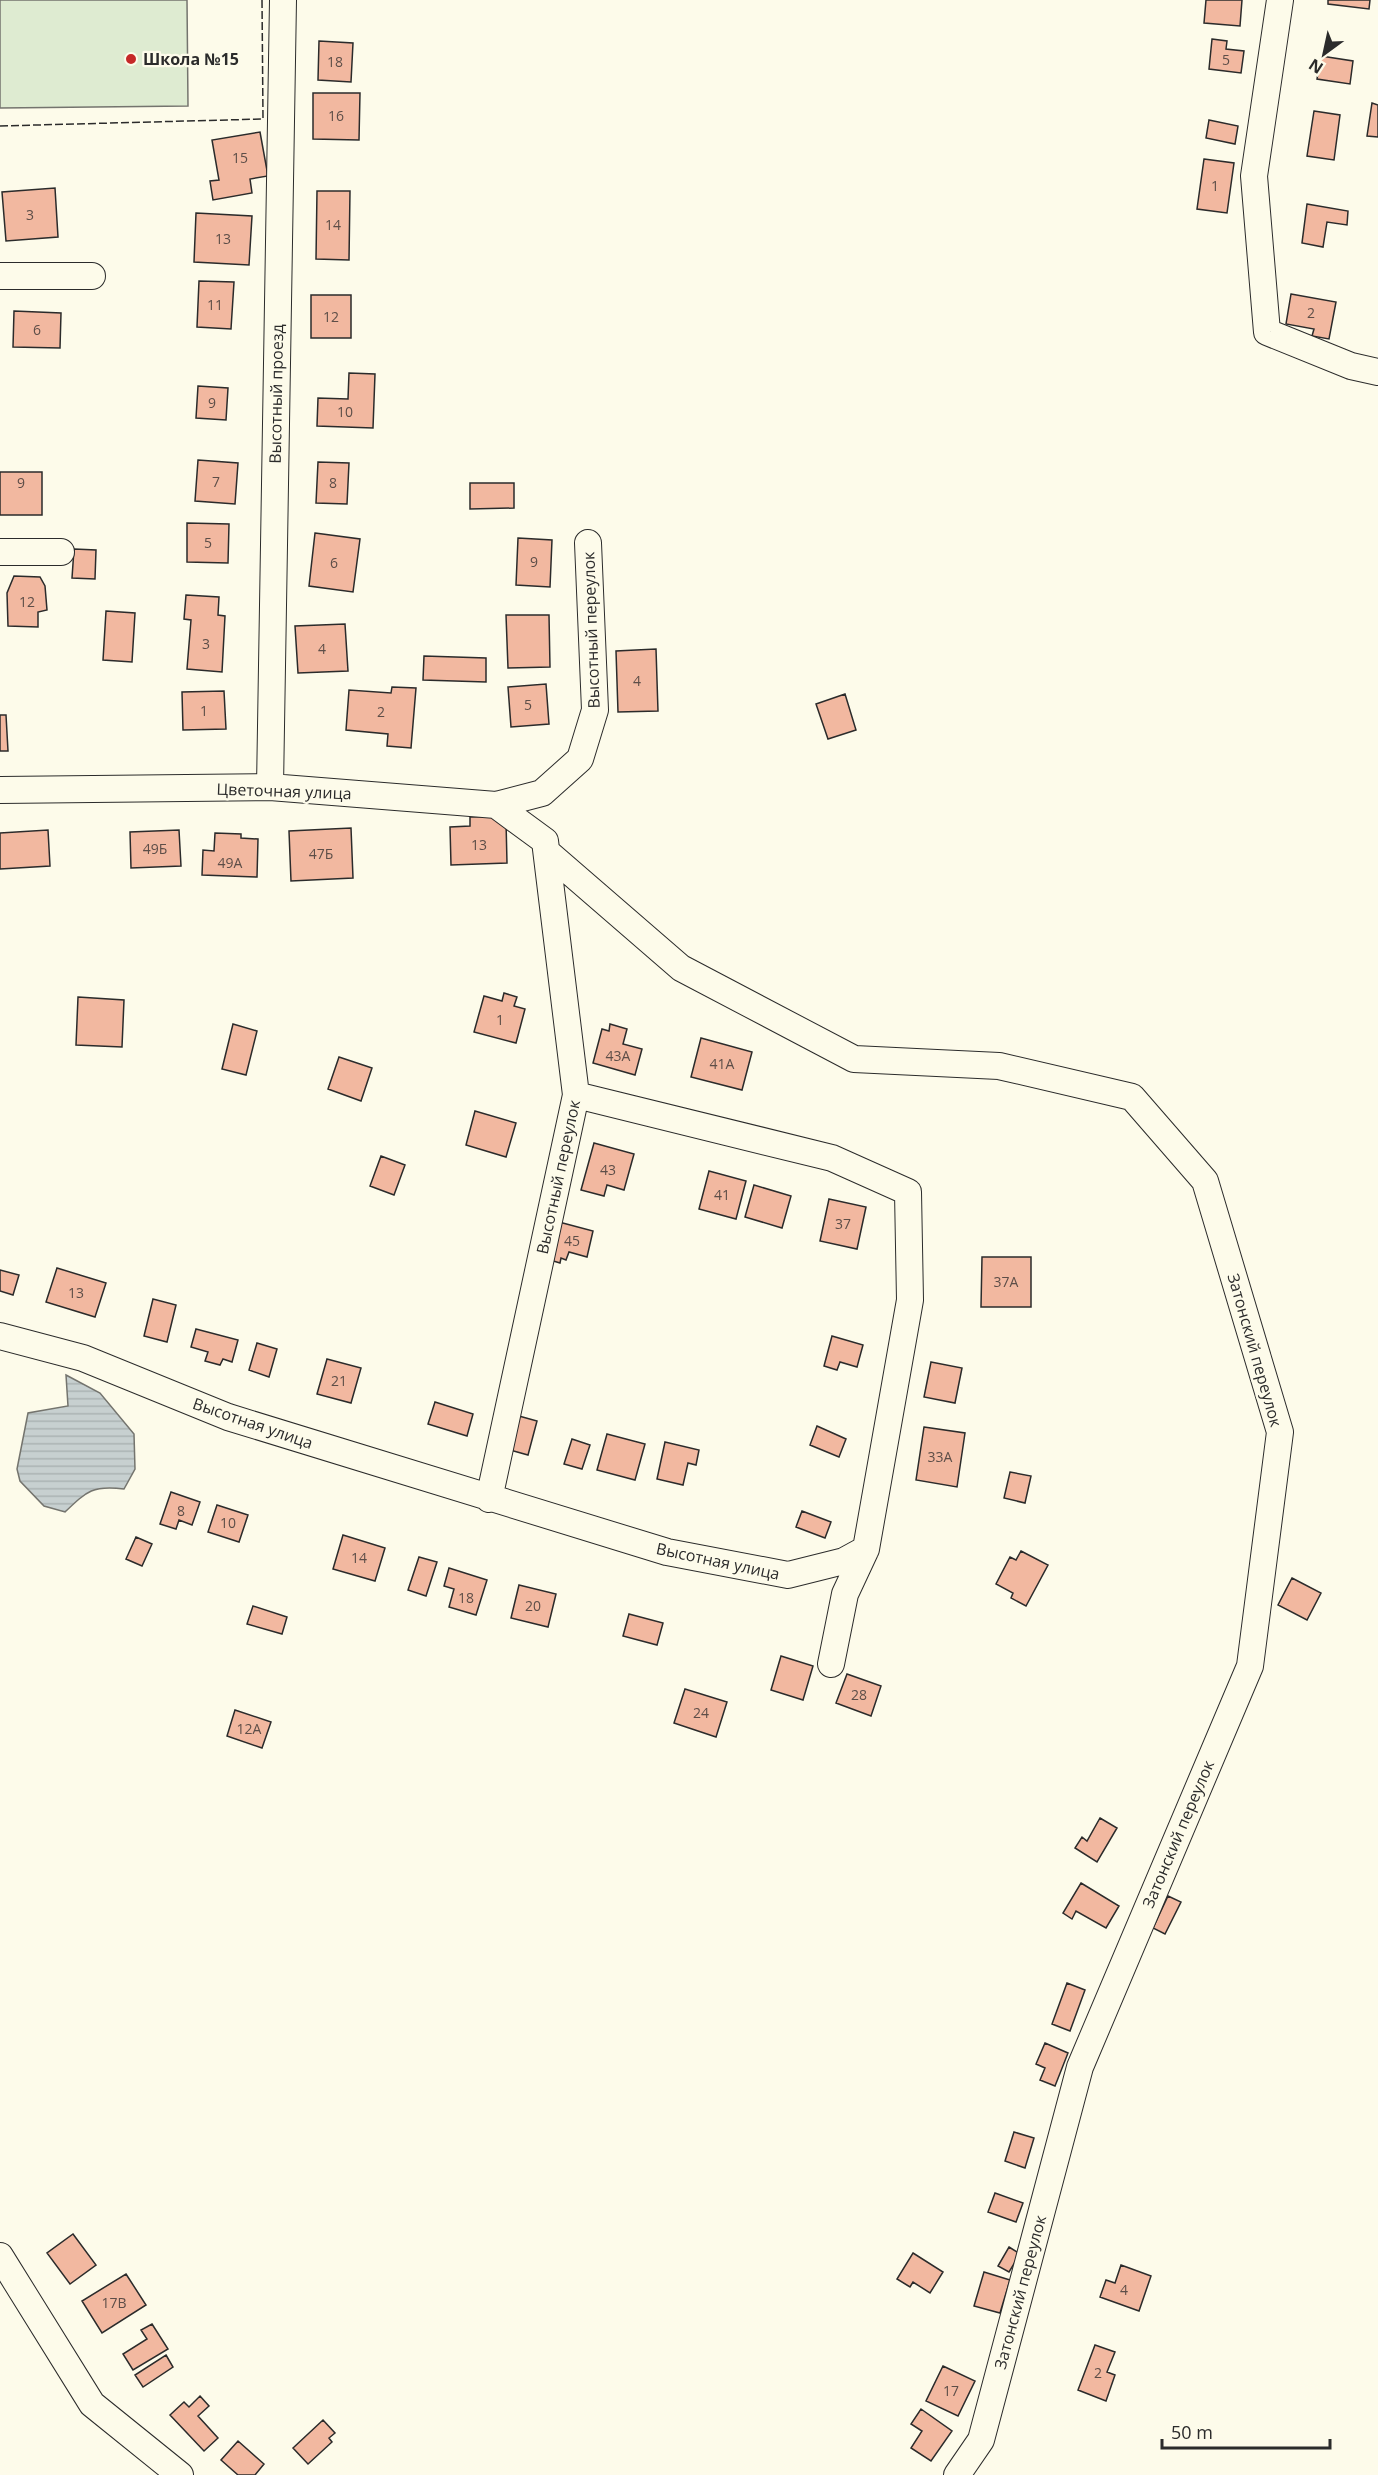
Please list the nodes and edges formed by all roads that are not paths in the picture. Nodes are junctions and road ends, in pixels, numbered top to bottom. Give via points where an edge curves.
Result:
1 (283, 0) edge
2 (1280, 0) edge
3 (0, 276) edge
4 (92, 276) dead end
5 (1378, 372) edge
6 (588, 543) dead end
7 (0, 552) edge
8 (62, 552) dead end
9 (270, 787) junction
10 (0, 790) edge
11 (496, 805) junction
12 (547, 852) junction
13 (576, 1095) junction
14 (0, 1336) edge
15 (489, 1499) junction
16 (866, 1549) junction
17 (831, 1664) dead end
18 (0, 2256) edge
19 (180, 2475) edge
20 (957, 2475) edge

1 - 9 street, Высотный проезд
2 - 5 street via 1254,176 1267,332 1351,366
3 - 4 street
6 - 11 street, Высотный переулок via 595,710 580,759 542,793
7 - 8 street
9 - 10 street, Цветочная улица
9 - 11 street, Цветочная улица
11 - 12 street via 545,840
12 - 13 street, Высотный переулок
12 - 20 street, Затонский переулок via 681,968 854,1059 999,1066 1132,1097 1205,1181 1280,1432 1250,1666 1080,2067 981,2440
13 - 15 street, Высотный переулок
13 - 16 street via 832,1158 908,1192 910,1300
14 - 15 street, Высотная улица via 82,1358 228,1417
15 - 16 street, Высотная улица via 667,1552 788,1575 844,1561
16 - 17 street via 845,1594
18 - 19 street via 92,2404

